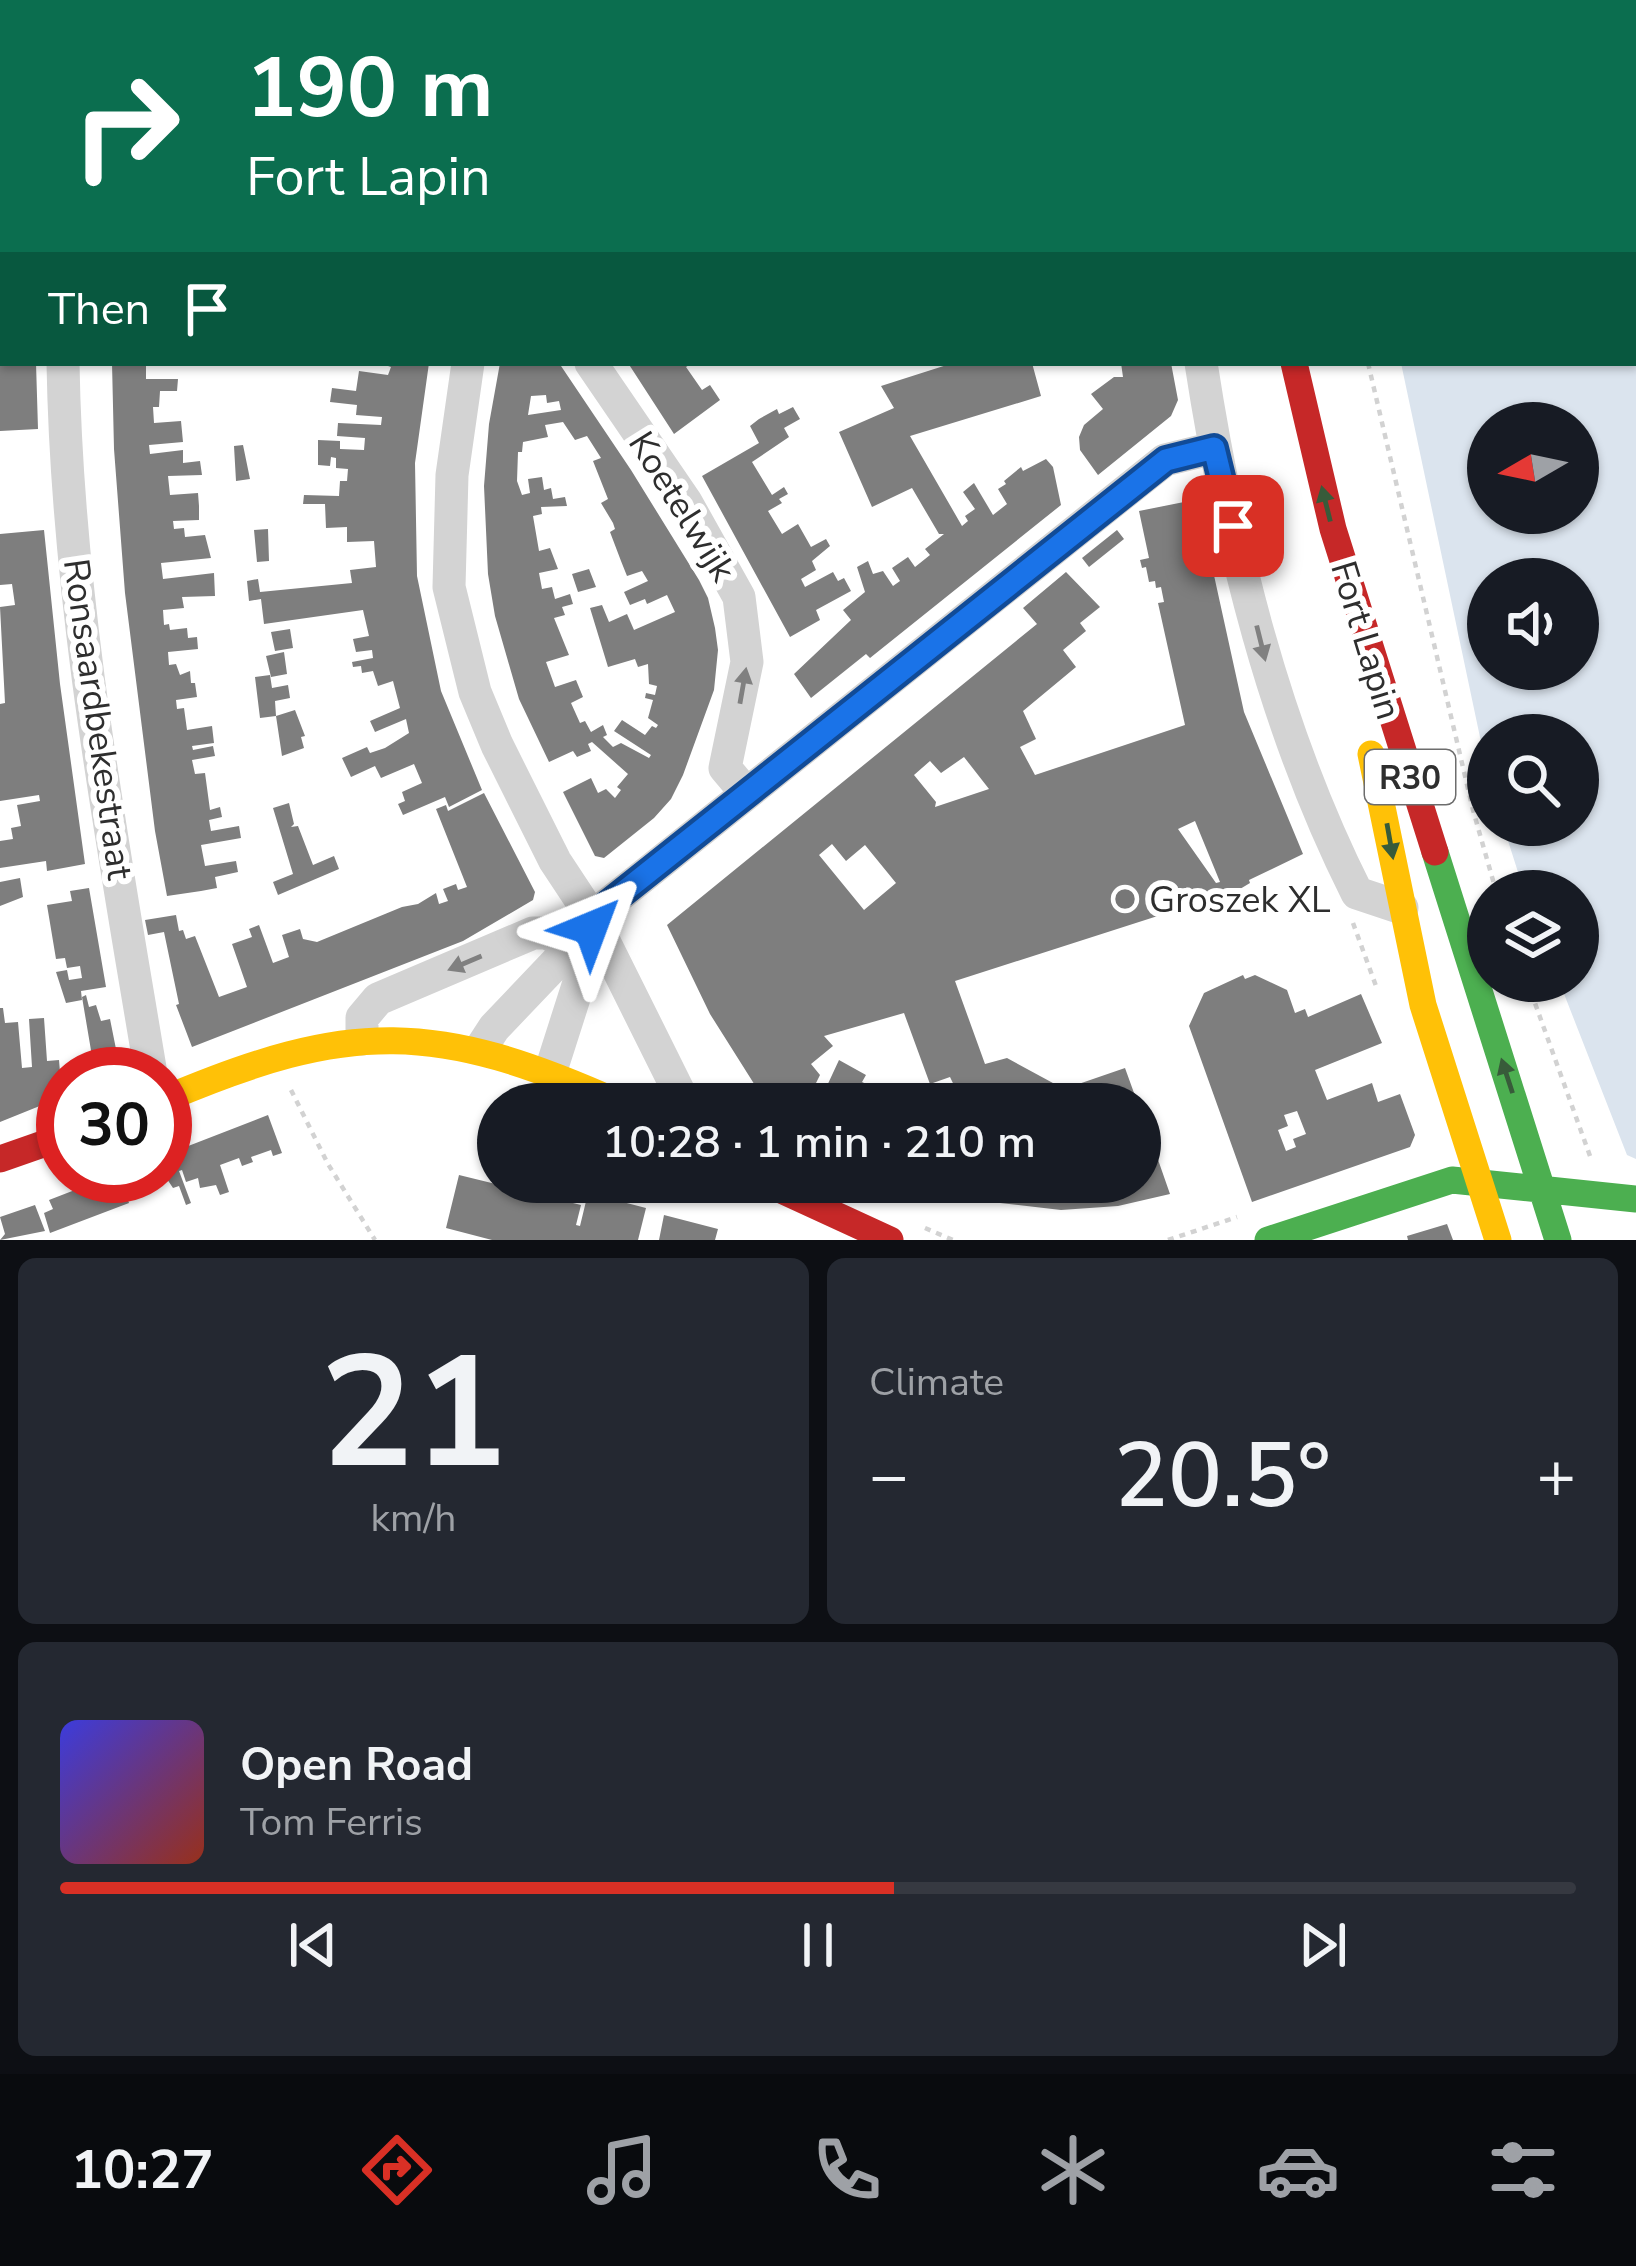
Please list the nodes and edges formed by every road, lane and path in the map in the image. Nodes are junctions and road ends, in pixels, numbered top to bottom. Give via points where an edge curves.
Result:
1 (63, 366) edge
2 (468, 366) edge
3 (593, 366) edge
4 (1201, 366) edge
5 (1295, 366) edge
6 (1369, 366) edge
7 (1214, 448) junction
8 (1304, 526) dead end
9 (1338, 636) dead end
10 (1364, 726) dead end
11 (746, 793) junction
12 (1490, 870) edge
13 (1402, 908) junction
14 (582, 931) junction
15 (1535, 1002) edge
16 (362, 1039) junction
17 (147, 1047) edge
18 (482, 1048) junction
19 (551, 1070) junction
20 (283, 1075) dead end
21 (578, 1083) edge
22 (672, 1083) edge
23 (192, 1088) edge
24 (36, 1147) edge
25 (0, 1160) edge
26 (1595, 1168) dead end
27 (1479, 1180) junction
28 (1543, 1187) junction
29 (1636, 1199) edge
30 (810, 1203) edge
31 (375, 1240) edge
32 (890, 1240) edge
33 (1268, 1240) edge
34 (1498, 1240) edge
35 (1558, 1240) edge

1 - 17 street, Ronsaardbekestraat via 64,442 100,762
2 - 14 street via 452,475 449,586 475,692
11 -> 3 street, Koetelwijk via 725,768 747,662 739,597
4 - 7 street
28 -> 5 main road, Fort Lapin / R30 via 1345,572
6 - 12 path
7 - 11 street via 1166,460
7 -> 13 street via 1271,684 1347,872 1357,892
8 - 9 main road, Fort Lapin
10 -> 13 main road, Fort Lapin / R30
11 - 14 street
13 - 27 main road, Fort Lapin / R30 via 1423,1005
14 -> 16 street via 533,933 378,999 362,1018
14 - 18 street
14 - 19 street via 582,973
14 - 22 street
15 - 26 path
16 - 18 main road
16 - 23 main road via 255,1061
18 - 19 main road
19 - 21 main road
20 - 31 path
24 - 25 main road
27 - 28 main road
27 - 33 main road via 1435,1184
27 - 34 main road, R30
28 - 29 main road
28 - 35 main road, R30
30 - 32 main road

